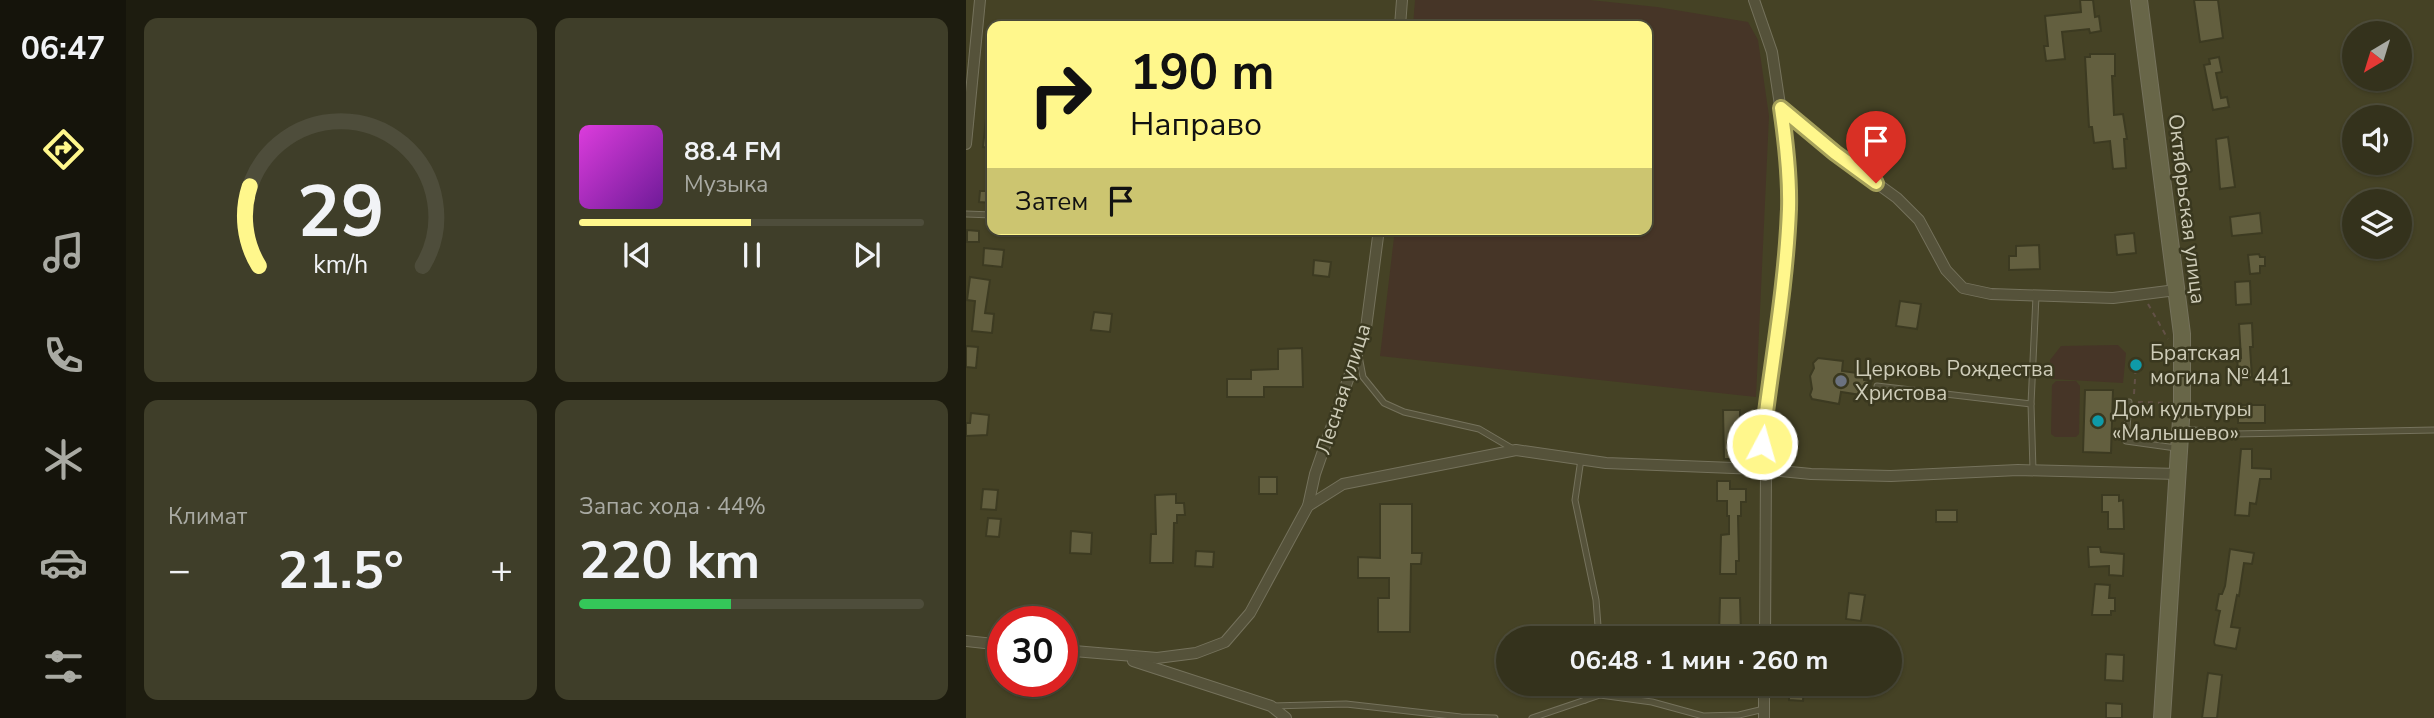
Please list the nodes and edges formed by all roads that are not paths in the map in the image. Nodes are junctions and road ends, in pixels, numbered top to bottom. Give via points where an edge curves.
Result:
1 (980, 0) edge
2 (1402, 0) edge
3 (1754, 0) edge
4 (2139, 0) edge
5 (1400, 21) edge
6 (1781, 108) junction
7 (966, 144) edge
8 (966, 214) edge
9 (987, 215) edge
10 (1378, 235) edge
11 (2176, 289) junction
12 (2036, 296) junction
13 (1358, 351) junction
14 (1877, 386) dead end
15 (2129, 401) dead end
16 (2031, 404) junction
17 (2180, 428) junction
18 (2434, 430) edge
19 (2179, 448) junction
20 (1516, 450) junction
21 (1581, 459) junction
22 (1763, 470) junction
23 (2033, 470) junction
24 (2178, 474) junction
25 (1308, 506) junction
26 (1598, 626) edge
27 (1765, 626) edge
28 (966, 641) edge
29 (987, 643) edge
30 (1078, 652) edge
31 (1117, 656) junction
32 (1588, 696) edge
33 (1764, 696) edge
34 (1586, 701) junction
35 (1271, 706) junction
36 (1764, 714) edge
37 (1286, 718) edge
38 (1496, 718) edge
39 (1532, 718) edge
40 (2162, 718) edge

1 - 7 street
2 - 5 street
3 - 6 street via 1772,52
4 - 11 street, Октябрьская улица
6 - 12 street via 1897,198 1919,220 1946,270 1964,288
6 - 22 street via 1789,209
8 - 9 lane
10 - 13 street, Лесная улица via 1366,328
11 - 12 street via 2113,298
11 - 17 street, Октябрьская улица via 2182,334
12 - 16 lane
13 - 20 lane via 1363,377 1384,403 1479,429
13 - 25 street, Лесная улица
14 - 16 lane
15 - 19 lane via 2126,441
16 - 23 lane
17 - 18 lane via 2233,434
17 - 19 street, Октябрьская улица
19 - 24 street, Октябрьская улица
20 - 21 street
20 - 25 street via 1343,484
21 - 22 street
21 - 26 lane via 1575,500
22 - 23 street via 1891,475
22 - 27 street
23 - 24 street
24 - 40 street, Октябрьская улица
25 - 31 street via 1250,613 1225,642 1196,653 1157,658
28 - 29 street
30 - 31 street
31 - 35 street
32 - 34 lane
33 - 36 street
34 - 36 lane via 1600,695 1652,702 1703,716
34 - 39 lane
35 - 37 street
35 - 38 lane via 1346,704

